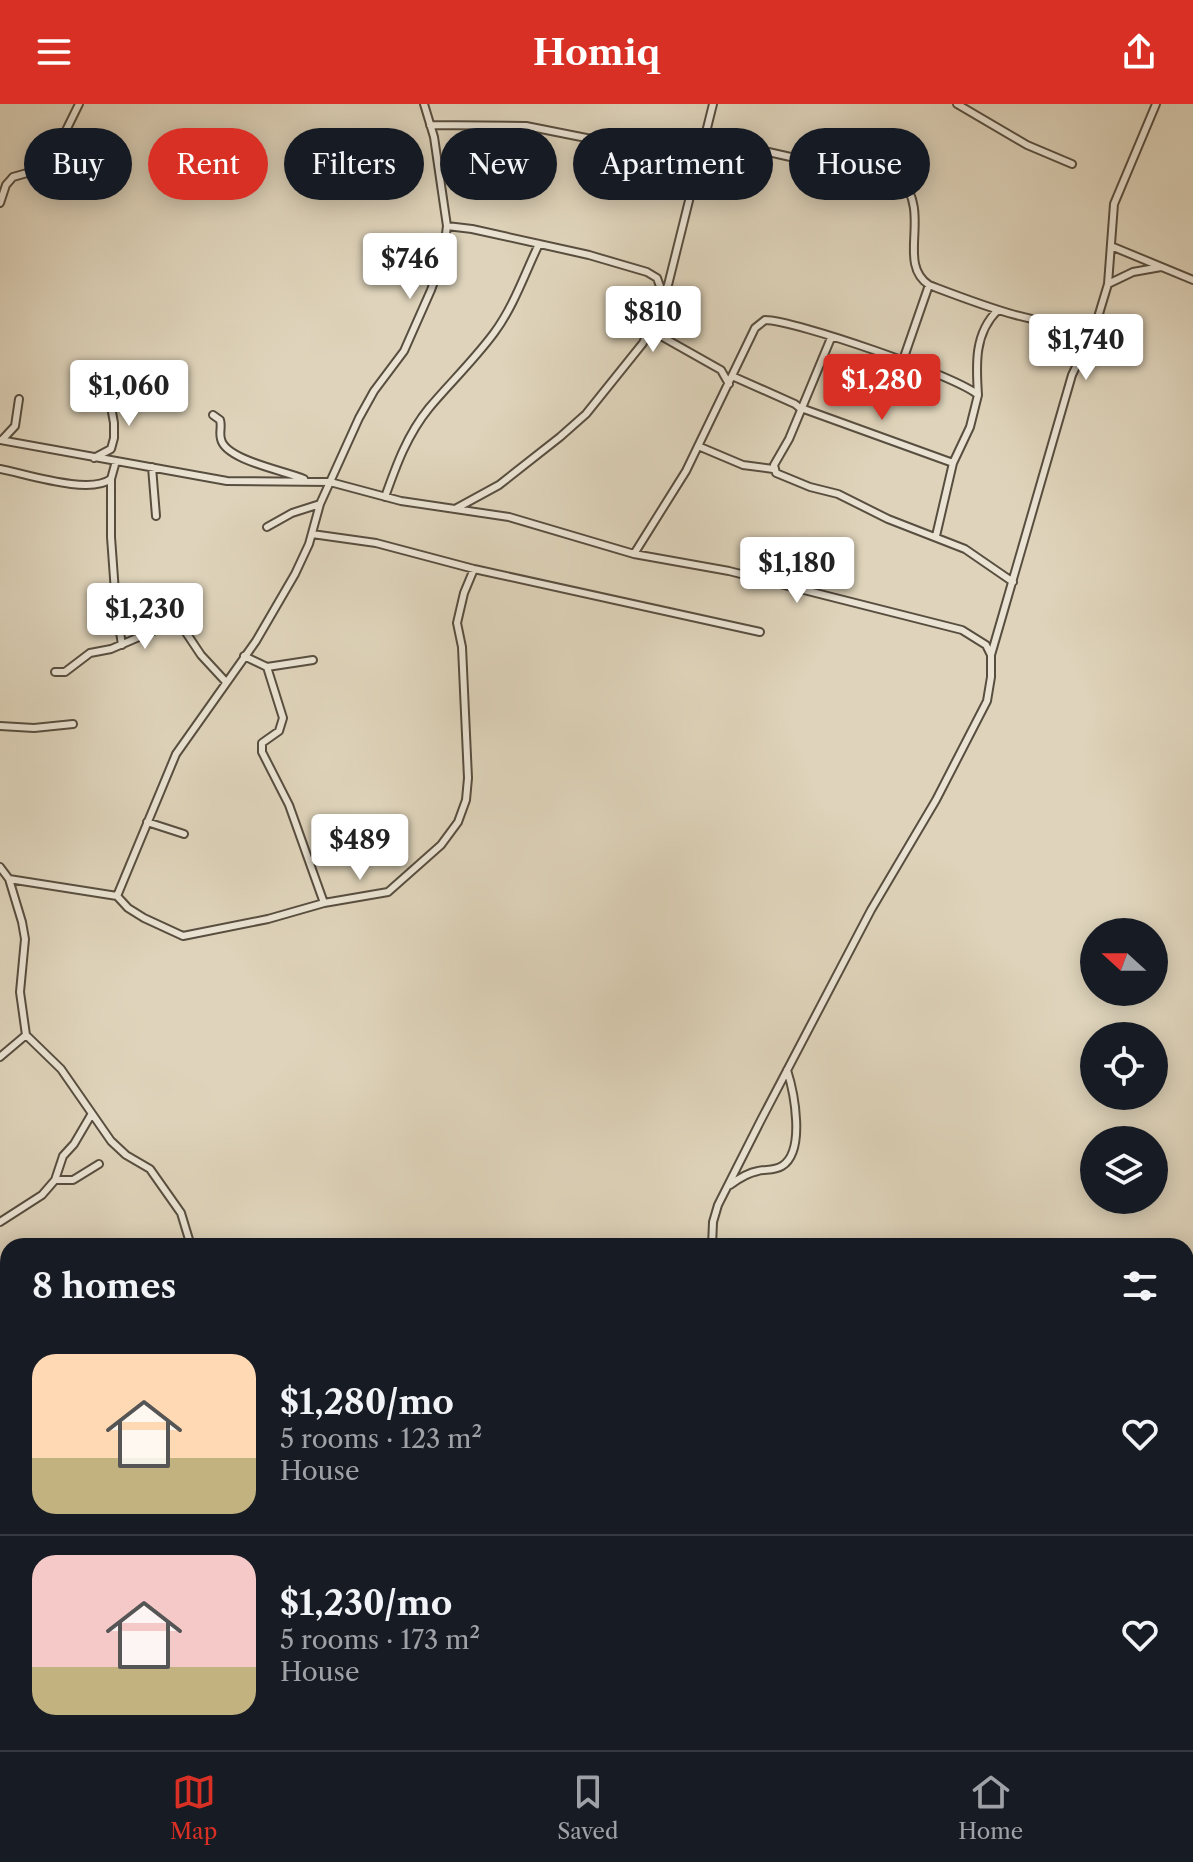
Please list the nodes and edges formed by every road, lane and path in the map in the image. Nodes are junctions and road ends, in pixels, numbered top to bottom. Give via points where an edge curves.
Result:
1 (79, 104) edge
2 (424, 104) edge
3 (713, 104) edge
4 (957, 104) edge
5 (1156, 104) edge
6 (972, 107) edge
7 (430, 125) junction
8 (707, 128) edge
9 (573, 135) edge
10 (1072, 164) dead end
11 (688, 200) edge
12 (912, 200) edge
13 (0, 203) edge
14 (447, 226) junction
15 (539, 244) junction
16 (1111, 246) junction
17 (1161, 267) junction
18 (1193, 280) edge
19 (1108, 284) junction
20 (929, 285) junction
21 (663, 294) junction
22 (998, 310) junction
23 (654, 315) junction
24 (1095, 327) junction
25 (659, 335) junction
26 (831, 338) junction
27 (643, 343) junction
28 (903, 360) junction
29 (739, 363) junction
30 (721, 370) junction
31 (105, 374) dead end
32 (732, 376) junction
33 (729, 384) junction
34 (978, 395) junction
35 (19, 399) dead end
36 (801, 409) junction
37 (213, 415) dead end
38 (1, 440) edge
39 (698, 446) junction
40 (94, 458) junction
41 (116, 461) junction
42 (953, 463) junction
43 (152, 467) junction
44 (0, 469) edge
45 (773, 469) junction
46 (111, 479) junction
47 (307, 481) junction
48 (330, 482) junction
49 (385, 497) junction
50 (320, 504) junction
51 (457, 508) junction
52 (156, 516) dead end
53 (267, 527) dead end
54 (312, 534) junction
55 (936, 536) junction
56 (634, 554) junction
57 (474, 569) junction
58 (1013, 582) junction
59 (120, 630) junction
60 (760, 632) dead end
61 (133, 641) junction
62 (122, 645) junction
63 (991, 655) junction
64 (244, 656) junction
65 (313, 660) dead end
66 (267, 667) junction
67 (55, 672) dead end
68 (226, 682) junction
69 (73, 724) dead end
70 (0, 726) edge
71 (147, 822) junction
72 (184, 834) dead end
73 (0, 867) edge
74 (9, 879) junction
75 (117, 896) junction
76 (324, 903) junction
77 (26, 1035) junction
78 (0, 1057) edge
79 (787, 1070) junction
80 (91, 1115) junction
81 (99, 1164) dead end
82 (55, 1180) junction
83 (727, 1188) junction
84 (0, 1222) edge
85 (189, 1238) edge
86 (712, 1238) edge

1 - 13 street via 48,167 13,177
2 - 7 street
3 - 8 street
4 - 6 street
5 - 16 street via 1114,204
6 - 10 street via 981,120
7 - 9 street via 526,126
7 - 14 street
11 - 21 street
12 - 20 street via 914,267
14 - 15 street
14 - 48 street via 439,268 404,351 374,391
15 - 21 street via 647,272 657,278
15 - 49 street via 496,331 410,436
16 - 17 street
16 - 19 street
17 - 18 street
17 - 19 street
19 - 24 street
20 - 22 street
20 - 28 street
21 - 23 street
22 - 24 street via 1065,326
22 - 34 street via 977,349
23 - 25 street
23 - 27 street
24 - 58 street via 1072,375
25 - 27 street
25 - 30 street
26 - 28 street
26 - 29 street via 765,320 755,328
26 - 36 street
27 - 51 street via 586,414 499,485
28 - 34 street
29 - 30 street
29 - 32 street
30 - 33 street
31 - 40 street via 114,438 111,449
32 - 33 street
32 - 36 street
33 - 39 street
34 - 42 street
35 - 38 street via 15,426
36 - 42 street
36 - 45 street
37 - 47 street via 232,452
38 - 40 street
39 - 45 street via 743,465
39 - 56 street
40 - 41 street
41 - 43 street
41 - 46 street
42 - 55 street
43 - 47 street via 227,481
43 - 52 street
44 - 46 street via 88,485
45 - 55 street via 779,476 838,494
46 - 59 street
47 - 48 street
48 - 49 street
48 - 50 street
49 - 51 street
50 - 53 street
50 - 54 street
51 - 56 street via 529,521
54 - 57 street via 376,543
54 - 64 street via 295,574
55 - 58 street via 982,558
56 - 63 street via 729,571 962,630 986,645
57 - 60 street
57 - 76 street via 457,623 468,778 458,822 441,845 388,892
58 - 63 street
59 - 61 street
59 - 62 street
61 - 62 street
61 - 68 street via 164,624 179,625
62 - 67 street via 90,653 65,672
63 - 79 street via 989,693 981,714
64 - 66 street
64 - 68 street
65 - 66 street
66 - 76 street via 283,718 279,731 262,743 262,752 289,805
68 - 71 street via 176,754
69 - 70 street
71 - 72 street
71 - 75 street
73 - 74 street
74 - 75 street
74 - 77 street via 25,939 20,992
75 - 76 street via 144,918 183,936
77 - 78 street
77 - 80 street via 61,1069
79 - 83 street
79 - 83 street via 797,1121 786,1164 749,1173
80 - 82 street via 63,1156
80 - 85 street via 171,1196
81 - 82 street via 73,1180
82 - 84 street via 42,1195
83 - 86 street

